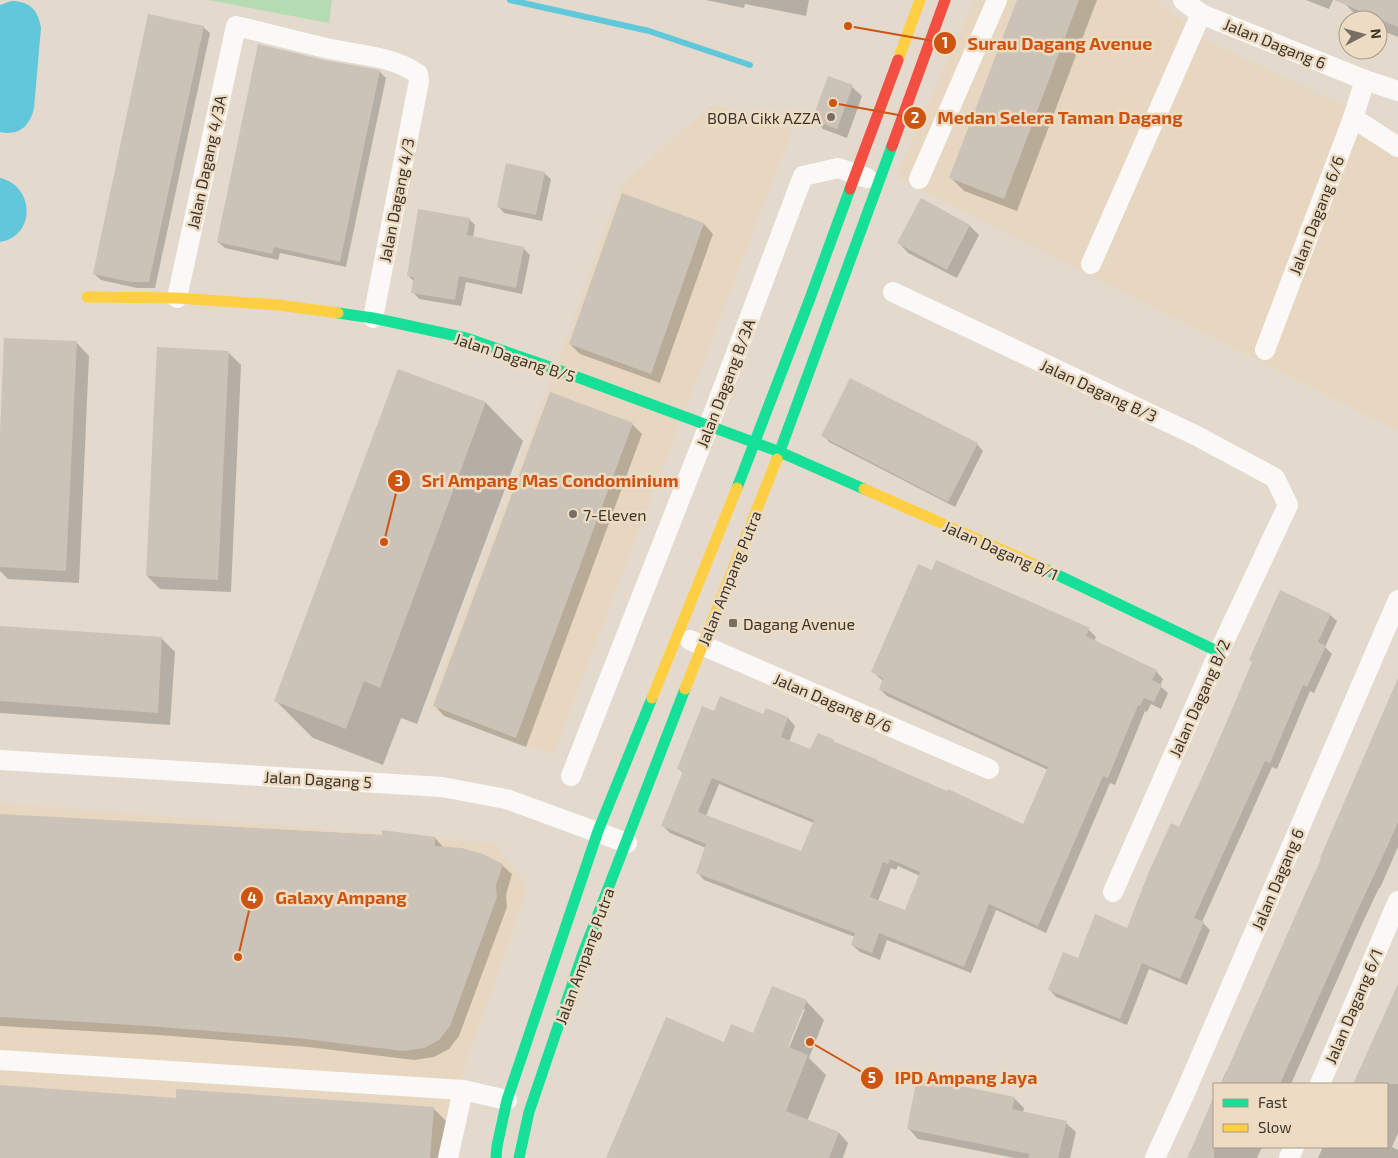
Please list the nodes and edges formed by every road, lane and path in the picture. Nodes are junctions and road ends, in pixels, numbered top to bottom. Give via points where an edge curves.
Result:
1 (920, 0) edge
2 (945, 0) edge
3 (997, 0) edge
4 (1183, 0) edge
5 (1201, 14) junction
6 (1365, 80) junction
7 (419, 81) joint
8 (1398, 92) edge
9 (1353, 118) junction
10 (1398, 147) edge
11 (856, 174) junction
12 (920, 179) dead end
13 (879, 182) junction
14 (1091, 264) dead end
15 (893, 292) dead end
16 (87, 297) dead end
17 (177, 298) junction
18 (373, 318) junction
19 (1265, 350) dead end
20 (709, 425) junction
21 (755, 443) junction
22 (780, 452) junction
23 (1288, 506) joint
24 (1398, 600) edge
25 (677, 634) junction
26 (702, 645) junction
27 (1219, 652) junction
28 (0, 760) edge
29 (989, 769) dead end
30 (571, 776) dead end
31 (598, 831) junction
32 (627, 843) junction
33 (1113, 892) dead end
34 (1398, 900) edge
35 (0, 1060) edge
36 (1320, 1083) edge
37 (463, 1090) junction
38 (507, 1100) junction
39 (448, 1158) edge
40 (496, 1158) edge
41 (519, 1158) edge
42 (1155, 1158) edge

1 - 11 street, Jalan Ampang Putra
2 - 13 street, Jalan Ampang Putra
3 - 12 street
4 - 5 street, Jalan Dagang 6
5 - 6 street, Jalan Dagang 6
5 - 14 street
6 - 8 street, Jalan Dagang 6
6 - 9 street, Jalan Dagang 6/6
7 - 17 street, Jalan Dagang 4/3A via 418,74 396,62 236,26
7 - 18 street, Jalan Dagang 4/3
9 - 10 street
9 - 19 street, Jalan Dagang 6/6
11 - 13 street, Jalan Dagang B/3A
11 - 20 street, Jalan Dagang B/3A via 838,168 804,176
11 - 21 street, Jalan Ampang Putra
13 - 22 street, Jalan Ampang Putra
15 - 23 street, Jalan Dagang B/3 via 1195,435 1275,478
16 - 17 street, Jalan Dagang B/5
17 - 18 street, Jalan Dagang B/5 via 278,305
18 - 20 street, Jalan Dagang B/5 via 466,338
20 - 21 street, Jalan Dagang B/5
20 - 30 street, Jalan Dagang B/3A
21 - 22 street, Jalan Dagang B/1
21 - 25 street, Jalan Ampang Putra
22 - 26 street, Jalan Ampang Putra
22 - 27 street, Jalan Dagang B/1 via 1073,582
23 - 27 street, Jalan Dagang B/2
24 - 42 street, Jalan Dagang 6
25 - 26 street, Jalan Dagang B/6
25 - 31 street, Jalan Ampang Putra
26 - 29 street, Jalan Dagang B/6
26 - 32 street, Jalan Ampang Putra
27 - 33 street, Jalan Dagang B/2
28 - 31 street, Jalan Dagang 5 via 442,786 506,799
31 - 32 street, Jalan Dagang 5
31 - 38 street, Jalan Ampang Putra
32 - 41 street, Jalan Ampang Putra via 582,956 529,1112
34 - 36 street, Jalan Dagang 6/1
35 - 37 street
37 - 38 street
37 - 39 street
38 - 40 street, Jalan Ampang Putra

